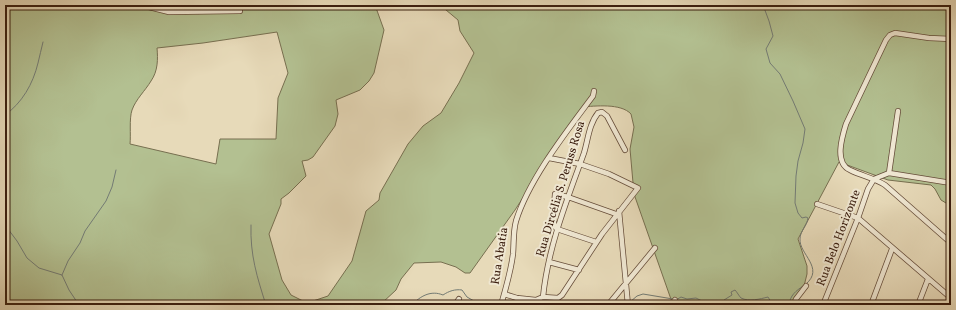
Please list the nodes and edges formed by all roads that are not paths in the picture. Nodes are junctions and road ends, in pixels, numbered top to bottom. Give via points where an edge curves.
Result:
1 (198, 5) edge
2 (148, 6) edge
3 (240, 11) dead end
4 (198, 12) junction
5 (951, 39) edge
6 (594, 91) dead end
7 (898, 111) dead end
8 (625, 150) dead end
9 (549, 158) junction
10 (580, 164) junction
11 (889, 173) junction
12 (874, 178) junction
13 (951, 183) edge
14 (568, 197) junction
15 (817, 204) dead end
16 (618, 212) junction
17 (858, 218) junction
18 (558, 230) junction
19 (596, 242) junction
20 (951, 243) edge
21 (655, 248) dead end
22 (892, 249) junction
23 (549, 262) junction
24 (578, 270) junction
25 (928, 279) junction
26 (625, 284) junction
27 (806, 286) dead end
28 (504, 294) junction
29 (543, 297) junction
30 (951, 298) edge
31 (459, 299) dead end
32 (675, 300) dead end
33 (454, 305) edge
34 (501, 305) edge
35 (608, 305) edge
36 (628, 305) edge
37 (671, 305) edge
38 (794, 305) edge
39 (823, 305) edge
40 (871, 305) edge
41 (918, 305) edge

1 - 4 street
2 - 4 street via 169,12
3 - 4 street
5 - 12 street via 895,33 886,40 851,113 843,136 841,155 841,162 849,170
6 - 9 street, Rua Abatia via 594,96
7 - 11 street
8 - 10 street, Rua Dircélia S. Peruss Rosa via 608,116 602,112 598,113 592,122
9 - 10 street
9 - 28 street, Rua Abatia via 520,209 514,230 511,269
10 - 14 street, Rua Dircélia S. Peruss Rosa
10 - 16 street via 638,188
11 - 12 street
11 - 13 street
12 - 17 street, Rua Belo Horizonte
12 - 20 street
14 - 16 street
14 - 18 street, Rua Dircélia S. Peruss Rosa
14 - 18 street via 556,193 554,195 553,219
15 - 17 street
16 - 19 street
16 - 26 street
17 - 22 street
17 - 39 street, Rua Belo Horizonte
18 - 19 street
18 - 23 street, Rua Dircélia S. Peruss Rosa
19 - 24 street
21 - 26 street
22 - 25 street
22 - 40 street
23 - 24 street
23 - 29 street, Rua Dircélia S. Peruss Rosa
24 - 29 street via 562,295 558,298
25 - 30 street
25 - 41 street
26 - 35 street
26 - 36 street
27 - 38 street via 796,298
28 - 29 street via 536,300
28 - 34 street, Rua Abatia
31 - 33 street
32 - 37 street

